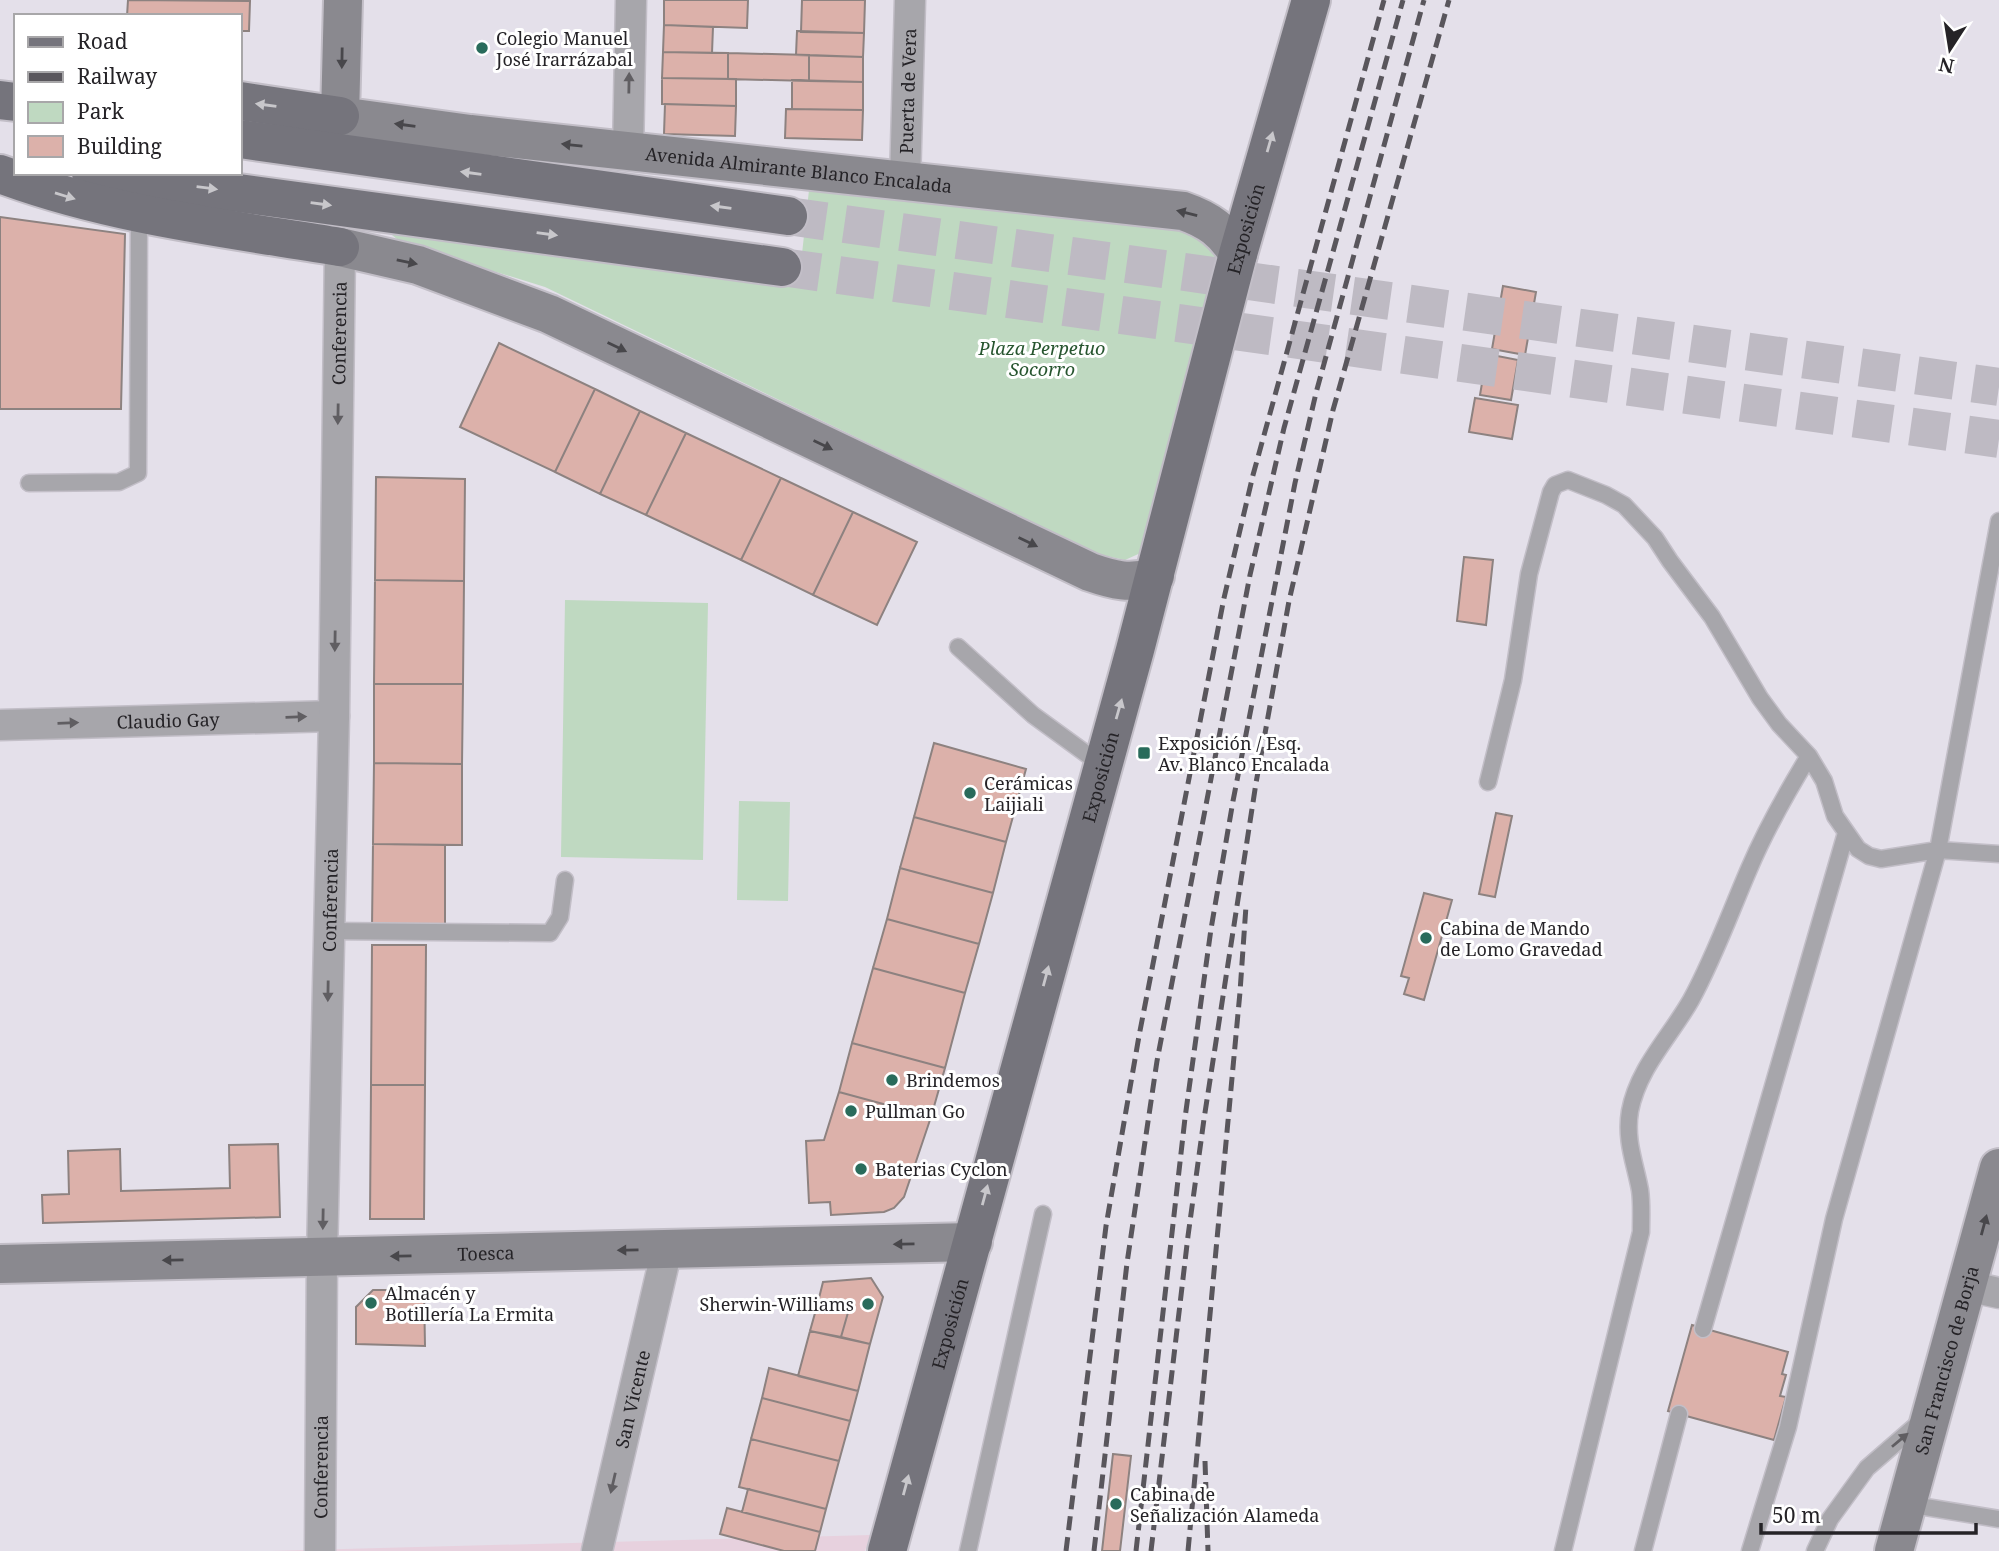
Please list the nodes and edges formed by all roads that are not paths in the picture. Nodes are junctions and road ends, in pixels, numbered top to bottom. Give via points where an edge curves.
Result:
1 (343, 0) edge
2 (631, 0) edge
3 (910, 0) edge
4 (1311, 0) edge
5 (242, 102) edge
6 (340, 116) junction
7 (242, 139) edge
8 (628, 152) junction
9 (0, 174) edge
10 (106, 175) edge
11 (905, 181) junction
12 (139, 214) junction
13 (788, 216) tunnel mouth
14 (340, 247) junction
15 (1238, 254) junction
16 (782, 267) tunnel mouth
17 (29, 482) dead end
18 (1999, 521) edge
19 (1155, 576) junction
20 (958, 647) dead end
21 (334, 716) junction
22 (0, 725) edge
23 (1809, 756) junction
24 (1103, 766) junction
25 (1488, 782) dead end
26 (1846, 834) junction
27 (1938, 850) junction
28 (1999, 854) edge
29 (565, 880) dead end
30 (330, 931) junction
31 (1999, 1168) edge
32 (1044, 1214) dead end
33 (973, 1242) junction
34 (667, 1249) junction
35 (322, 1257) junction
36 (0, 1264) edge
37 (1983, 1290) edge
38 (1703, 1329) dead end
39 (1932, 1412) junction
40 (1679, 1414) dead end
41 (1907, 1504) junction
42 (1999, 1519) edge
43 (320, 1551) edge
44 (597, 1551) edge
45 (887, 1551) edge
46 (968, 1551) edge
47 (1563, 1551) edge
48 (1643, 1551) edge
49 (1750, 1551) edge
50 (1815, 1551) edge
51 (1894, 1551) edge

1 -> 6 street
8 -> 2 street
3 - 11 street, Puerta de Vera
15 -> 4 main road, Exposición
6 -> 5 main road
8 -> 6 street, Avenida Almirante Blanco Encalada
13 -> 7 main road
8 - 11 street, Avenida Almirante Blanco Encalada
9 -> 12 main road via 81,201
10 -> 16 main road
15 -> 11 street, Avenida Almirante Blanco Encalada via 1214,224 1184,211
12 - 14 main road
12 - 17 lane via 138,473 119,482
14 -> 19 street via 418,265 549,314 1090,572 1128,582
14 -> 21 street, Conferencia
15 - 19 main road, Exposición
18 - 27 lane
24 -> 19 main road, Exposición
20 - 24 lane via 1033,715
22 -> 21 street, Claudio Gay
21 - 30 street, Conferencia
23 - 25 lane via 1760,698 1712,617 1646,527 1624,505 1562,480 1551,492 1529,574 1513,680
23 - 26 lane
23 - 47 lane via 1774,816 1691,1000 1635,1093 1628,1131 1640,1194 1641,1232
33 -> 24 main road, Exposición
26 - 27 lane via 1858,849 1881,859
26 - 38 lane
27 - 28 lane
27 - 49 lane via 1834,1219 1788,1427
29 - 30 lane via 560,917 550,933
30 -> 35 street, Conferencia
37 -> 31 street, San Francisco de Borja
32 - 46 lane
33 -> 34 street, Toesca
45 -> 33 main road, Exposición
34 -> 35 street, Toesca
34 -> 44 street, San Vicente
35 -> 36 street, Toesca
35 - 43 street, Conferencia
37 - 39 street, San Francisco de Borja
39 - 41 street, San Francisco de Borja
50 -> 39 lane via 1830,1519 1867,1468
40 - 48 lane
41 - 42 lane
41 - 51 street, San Francisco de Borja

